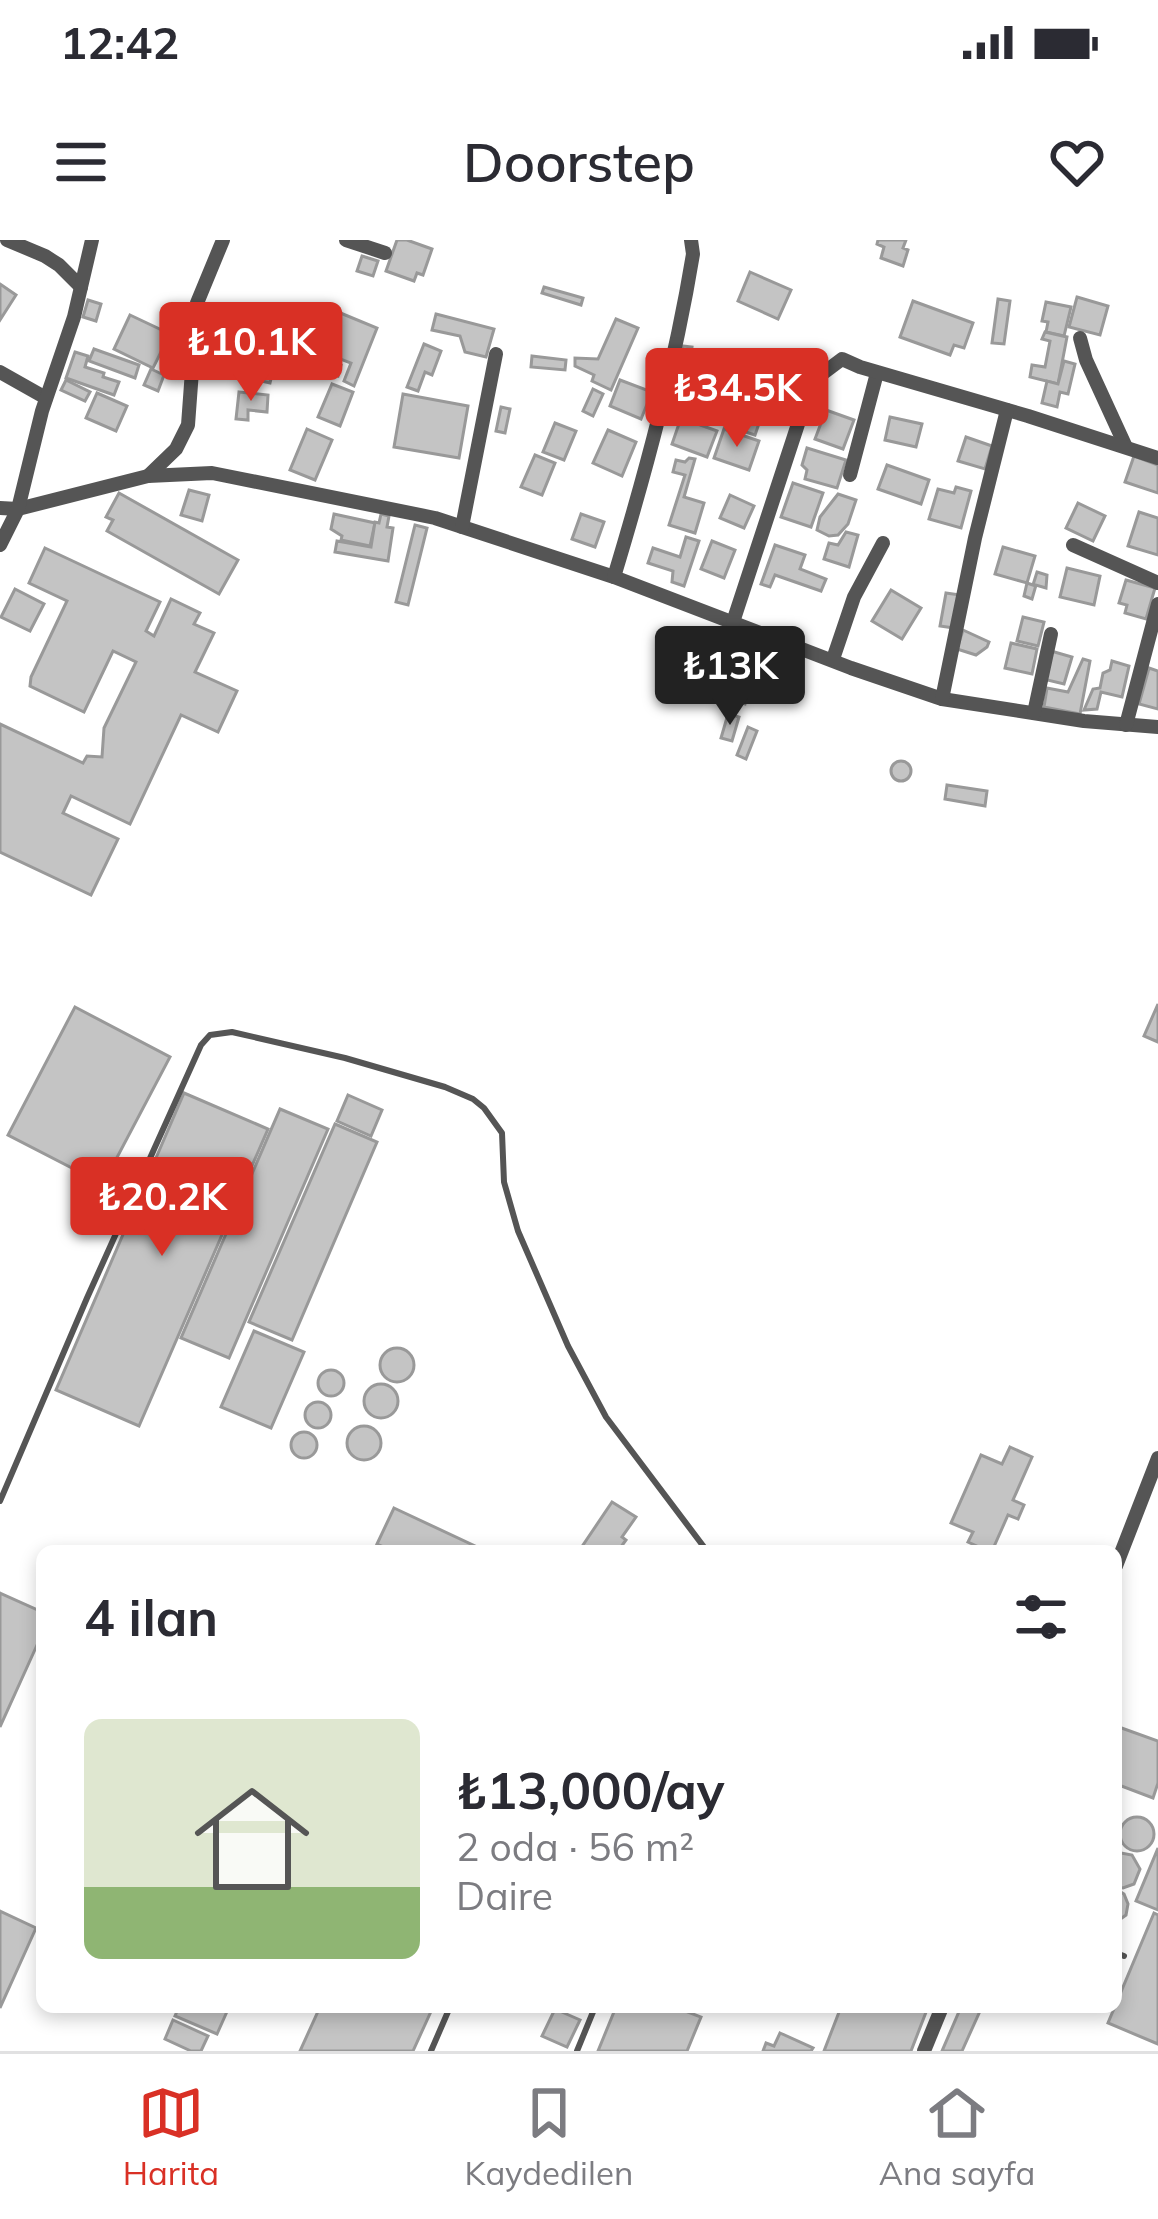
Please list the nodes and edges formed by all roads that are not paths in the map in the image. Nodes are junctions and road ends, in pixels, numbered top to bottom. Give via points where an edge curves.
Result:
1 (8, 240) edge
2 (92, 240) edge
3 (223, 240) edge
4 (346, 240) edge
5 (691, 240) edge
6 (379, 247) edge
7 (81, 287) junction
8 (1080, 338) dead end
9 (496, 354) dead end
10 (0, 372) edge
11 (877, 373) junction
12 (46, 398) junction
13 (1007, 410) junction
14 (1125, 446) junction
15 (1158, 458) edge
16 (148, 476) junction
17 (850, 476) dead end
18 (0, 508) edge
19 (18, 509) junction
20 (462, 527) junction
21 (883, 543) dead end
22 (0, 545) edge
23 (1073, 545) dead end
24 (614, 577) junction
25 (1158, 583) edge
26 (1158, 604) edge
27 (733, 622) junction
28 (1051, 634) dead end
29 (833, 659) junction
30 (942, 699) junction
31 (1034, 713) junction
32 (1126, 725) junction
33 (1158, 727) edge
34 (1158, 1458) edge
35 (0, 1501) edge
36 (702, 1545) edge
37 (1122, 1551) edge
38 (447, 2013) edge
39 (593, 2013) edge
40 (940, 2013) edge
41 (431, 2051) edge
42 (577, 2051) edge
43 (924, 2051) edge

1 - 7 street via 46,256
2 - 7 street
3 - 16 street via 196,304 188,425
4 - 6 street
5 - 24 street via 670,370
7 - 12 street
8 - 14 street
9 - 20 street
10 - 12 street
11 - 13 street
11 - 17 street
11 - 27 street via 842,359 818,376
12 - 19 street
13 - 14 street
13 - 30 street
14 - 15 street
16 - 19 street
16 - 20 street via 212,473
18 - 19 street
19 - 22 street
20 - 24 street
21 - 29 street
23 - 25 street
24 - 27 street
26 - 32 street
27 - 29 street
28 - 31 street
29 - 30 street
30 - 31 street
31 - 32 street
32 - 33 street
34 - 37 street
35 - 36 lane via 201,1045 232,1032 445,1087 484,1108 502,1133 518,1232 568,1346 606,1417
38 - 41 lane
39 - 42 lane
40 - 43 street

